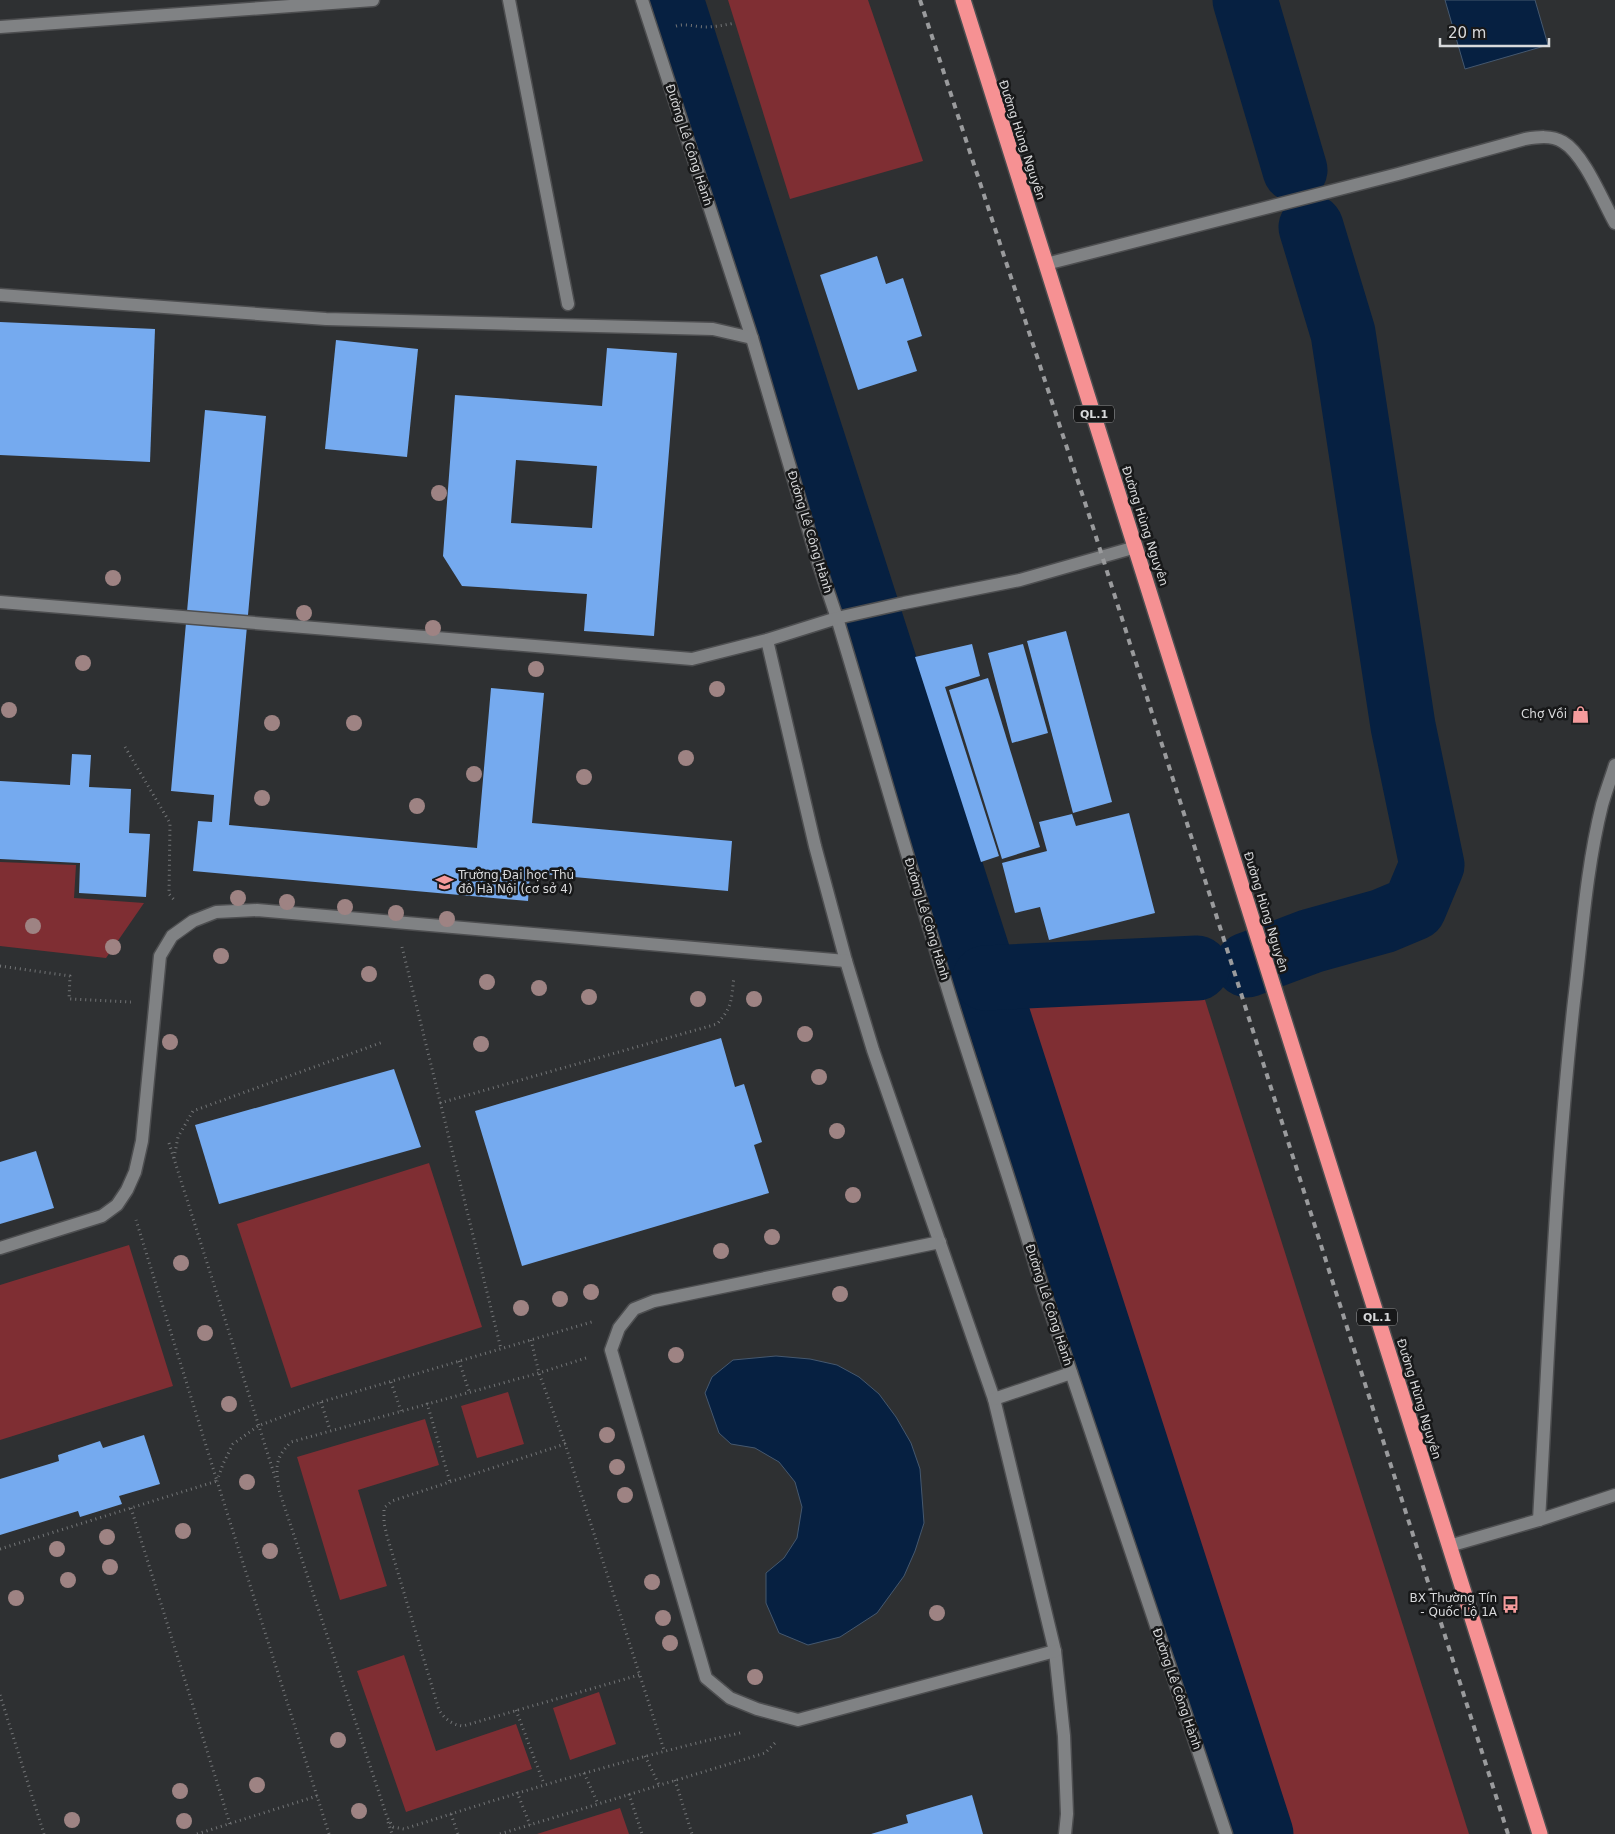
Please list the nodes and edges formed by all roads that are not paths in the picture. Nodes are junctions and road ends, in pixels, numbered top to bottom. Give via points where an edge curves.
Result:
1 (373, 0) edge
2 (509, 0) edge
3 (642, 0) edge
4 (963, 0) edge
5 (0, 27) edge
6 (1615, 223) edge
7 (1046, 264) junction
8 (0, 295) edge
9 (568, 304) dead end
10 (752, 338) junction
11 (1136, 547) junction
12 (0, 602) edge
13 (837, 618) junction
14 (766, 640) junction
15 (1615, 765) edge
16 (846, 961) junction
17 (940, 1242) junction
18 (0, 1248) edge
19 (1071, 1372) junction
20 (994, 1399) junction
21 (1615, 1495) edge
22 (1539, 1520) junction
23 (1449, 1546) junction
24 (1055, 1651) junction
25 (1065, 1834) edge
26 (1226, 1834) edge
27 (1540, 1834) edge

1 - 5 street
2 - 9 street
3 - 10 street, Đường Lê Công Hành
4 - 7 highway, Đường Hùng Nguyên / QL.1
6 - 7 street via 1580,158 1563,142 1546,136
7 - 11 highway, Đường Hùng Nguyên / QL.1
8 - 10 street via 326,319 713,329
10 - 13 street, Đường Lê Công Hành
11 - 13 street via 1020,580
11 - 23 highway, Đường Hùng Nguyên / QL.1
12 - 14 street via 692,660
13 - 14 street
13 - 19 street, Đường Lê Công Hành via 977,1084
14 - 16 street
15 - 22 street via 1594,840 1567,1068
16 - 17 street via 873,1050
16 - 18 street via 257,910 216,912 193,921 172,936 160,956 142,1142 128,1190 117,1205 102,1216
17 - 20 street
17 - 24 street via 654,1301 634,1309 618,1328 611,1350 706,1678 730,1698 798,1720
19 - 20 street
19 - 26 street, Đường Lê Công Hành
20 - 24 street
21 - 22 street
22 - 23 street
23 - 27 highway, Đường Hùng Nguyên / QL.1
24 - 25 street via 1064,1736

